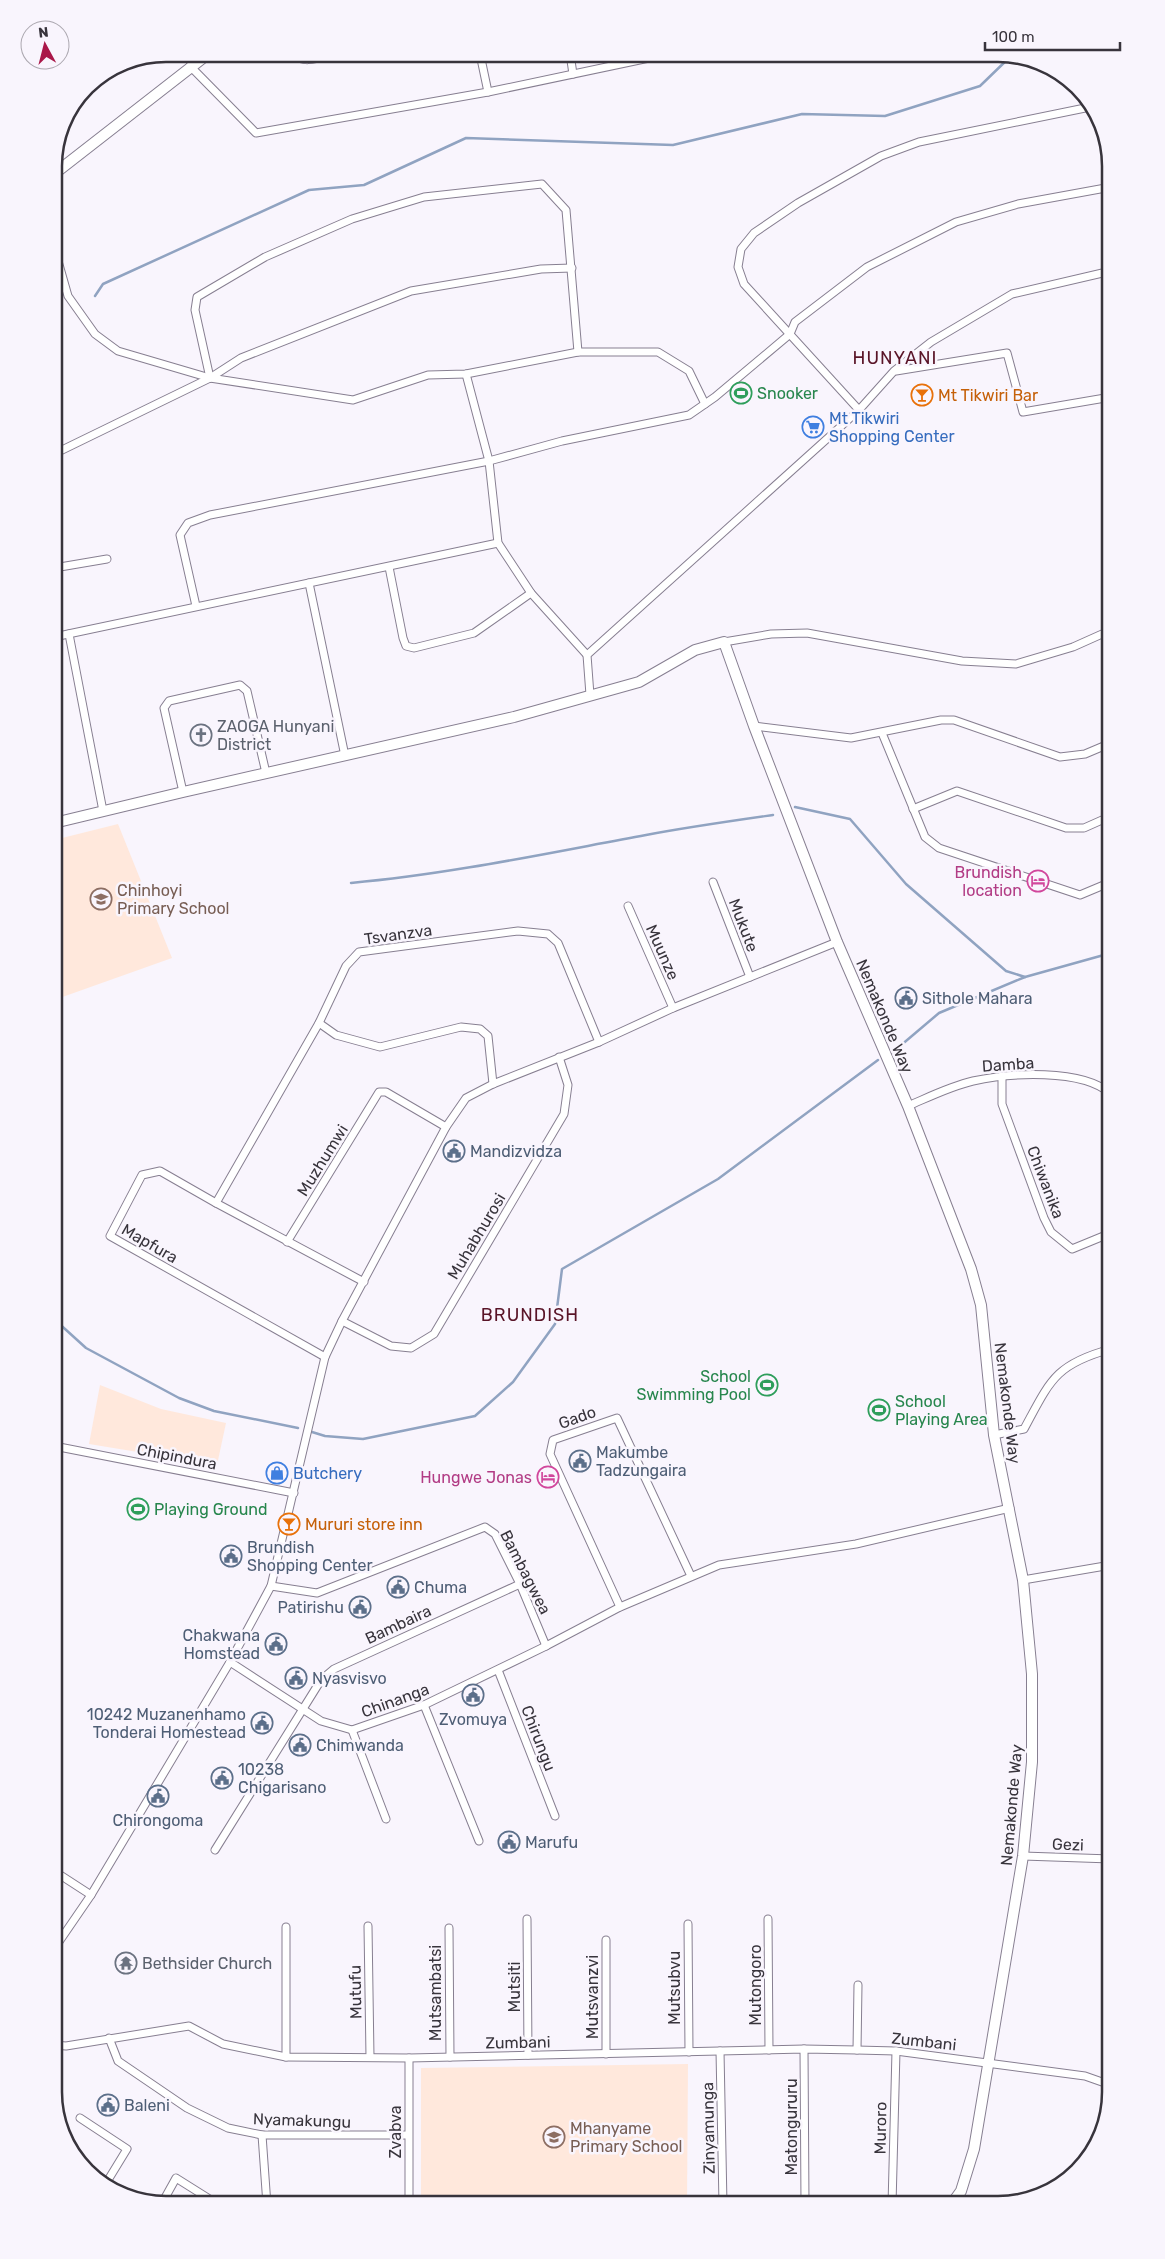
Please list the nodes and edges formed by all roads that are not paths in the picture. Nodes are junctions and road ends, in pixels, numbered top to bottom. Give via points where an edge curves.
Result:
1 (194, 63) edge
2 (482, 63) edge
3 (571, 63) edge
4 (625, 63) edge
5 (190, 66) junction
6 (573, 74) junction
7 (488, 92) junction
8 (1084, 107) edge
9 (63, 167) edge
10 (1102, 189) edge
11 (572, 268) junction
12 (1102, 273) edge
13 (63, 278) edge
14 (790, 334) junction
15 (578, 352) junction
16 (894, 371) junction
17 (466, 374) junction
18 (210, 378) junction
19 (1102, 398) edge
20 (705, 404) junction
21 (859, 410) junction
22 (63, 450) edge
23 (489, 461) junction
24 (498, 543) junction
25 (107, 559) dead end
26 (63, 567) edge
27 (390, 567) junction
28 (308, 583) junction
29 (532, 594) junction
30 (196, 606) junction
31 (69, 634) junction
32 (1102, 634) edge
33 (63, 635) edge
34 (724, 642) junction
35 (587, 655) junction
36 (590, 695) junction
37 (754, 726) junction
38 (882, 733) junction
39 (1102, 747) edge
40 (345, 756) junction
41 (266, 773) junction
42 (183, 792) junction
43 (914, 809) junction
44 (103, 811) junction
45 (1102, 820) edge
46 (63, 821) edge
47 (713, 882) dead end
48 (1102, 886) edge
49 (628, 906) dead end
50 (837, 942) junction
51 (750, 977) junction
52 (673, 1008) junction
53 (319, 1023) junction
54 (599, 1042) junction
55 (559, 1057) junction
56 (1002, 1076) junction
57 (493, 1084) junction
58 (1102, 1087) edge
59 (908, 1106) junction
60 (446, 1127) junction
61 (216, 1204) junction
62 (1102, 1237) edge
63 (287, 1242) junction
64 (364, 1282) junction
65 (342, 1321) junction
66 (1102, 1352) edge
67 (325, 1357) junction
68 (994, 1434) junction
69 (62, 1448) edge
70 (294, 1493) junction
71 (1010, 1508) junction
72 (1102, 1567) edge
73 (691, 1576) junction
74 (1023, 1580) junction
75 (520, 1584) junction
76 (271, 1586) junction
77 (620, 1607) junction
78 (546, 1646) junction
79 (230, 1662) junction
80 (498, 1670) junction
81 (424, 1705) junction
82 (303, 1708) junction
83 (352, 1730) junction
84 (555, 1816) dead end
85 (386, 1819) dead end
86 (478, 1841) dead end
87 (215, 1850) dead end
88 (1023, 1856) junction
89 (1102, 1859) edge
90 (62, 1877) edge
91 (90, 1895) junction
92 (527, 1919) dead end
93 (768, 1919) dead end
94 (688, 1924) dead end
95 (368, 1926) dead end
96 (286, 1927) dead end
97 (449, 1928) dead end
98 (62, 1937) edge
99 (606, 1940) dead end
100 (858, 1985) dead end
101 (109, 2038) junction
102 (62, 2046) edge
103 (804, 2049) junction
104 (769, 2050) junction
105 (857, 2050) junction
106 (720, 2051) junction
107 (896, 2051) junction
108 (688, 2052) junction
109 (606, 2054) junction
110 (528, 2055) junction
111 (286, 2057) junction
112 (370, 2057) junction
113 (450, 2057) junction
114 (408, 2058) junction
115 (989, 2062) junction
116 (1102, 2082) dead end
117 (80, 2118) dead end
118 (262, 2135) junction
119 (408, 2135) junction
120 (109, 2179) edge
121 (165, 2196) edge
122 (205, 2196) edge
123 (266, 2196) edge
124 (409, 2196) edge
125 (723, 2196) edge
126 (805, 2196) edge
127 (892, 2196) edge
128 (957, 2196) edge

1 - 5 street
2 - 7 street
3 - 6 street
4 - 6 street
5 - 7 street via 256,133
5 - 9 street
6 - 7 street
8 - 14 street via 919,142 881,156 798,203 754,233 741,249 738,266 744,284
10 - 14 street via 1018,204 956,222 867,268 795,322
11 - 15 street
11 - 18 street via 541,269 411,291 240,358
11 - 18 street via 566,210 542,184 424,197 361,216 265,257 197,297 195,310
12 - 16 street via 1012,294 931,342
13 - 18 street via 68,296 95,334 118,351
14 - 20 street
14 - 21 street
15 - 17 street
15 - 20 street via 658,352 689,371
16 - 19 street via 1007,353 1023,412
16 - 21 street
17 - 18 street via 428,375 353,400
17 - 23 street
18 - 22 street
20 - 23 street via 689,415 562,440
21 - 35 street
23 - 24 street
23 - 30 street via 210,515 188,523 180,535
24 - 27 street
24 - 29 street
25 - 26 street
27 - 28 street
27 - 29 street via 403,638 406,646 414,648 474,632
28 - 30 street
28 - 40 street
29 - 35 street
30 - 31 street
31 - 33 street
31 - 44 street
32 - 34 street via 1073,647 1016,664 962,661 807,633 771,634
34 - 36 street via 695,650 639,682
34 - 37 street, Nemakonde Way
35 - 36 street
36 - 40 street via 514,718
37 - 38 street via 851,738
37 - 50 street, Nemakonde Way
38 - 39 street via 954,720 1060,757 1085,754
38 - 43 street
40 - 41 street
41 - 42 street
41 - 42 street via 246,691 240,685 169,701 164,708
42 - 44 street
43 - 45 street via 957,791 1066,828 1084,828
43 - 48 street via 925,837 940,848 1080,895
44 - 46 street
47 - 51 street, Mukute
49 - 52 street, Muunze
50 - 51 street
50 - 59 street, Nemakonde Way
51 - 52 street
52 - 54 street
53 - 54 street, Tsvanzva via 346,966 359,952 518,931 548,934 558,943
53 - 57 street via 336,1035 380,1047 461,1027 480,1029 488,1036
53 - 61 street, Tsvanzva
54 - 55 street
55 - 57 street
55 - 65 street, Muhabhurosi via 568,1085 564,1114 434,1334 411,1348 391,1346
56 - 58 street, Damba via 1068,1076
56 - 59 street, Damba via 972,1081
56 - 62 street, Chiwanika via 1002,1104 1051,1232 1072,1249
57 - 60 street via 466,1098
59 - 68 street, Nemakonde Way via 981,1304
60 - 63 street, Muzhumwi via 386,1092 380,1092
60 - 64 street
61 - 63 street, Mapfura
61 - 67 street, Mapfura via 160,1171 142,1175 110,1236
63 - 64 street, Mapfura
64 - 65 street
65 - 67 street
66 - 68 street via 1085,1356 1048,1384 1024,1429
67 - 70 street
68 - 71 street, Nemakonde Way
69 - 70 street, Chipindura
70 - 76 street
71 - 73 street, Chinanga via 856,1544 719,1565
71 - 74 street, Nemakonde Way
72 - 74 street
73 - 77 street, Chinanga
73 - 77 street, Gado via 617,1418 553,1440 550,1454
74 - 88 street, Nemakonde Way via 1032,1684 1032,1762
75 - 76 street, Bambagwea via 495,1534 485,1527 317,1593
75 - 78 street, Bambagwea
75 - 82 street, Bambaira via 334,1669 321,1680
76 - 79 street
77 - 78 street, Chinanga
78 - 80 street, Chinanga
79 - 82 street, Chinanga
79 - 91 street
80 - 81 street, Chinanga
80 - 84 street, Chirungu
81 - 83 street, Chinanga
81 - 86 street
82 - 83 street, Chinanga via 322,1721
82 - 87 street, Bambaira
83 - 85 street
88 - 89 street, Gezi
88 - 115 street, Nemakonde Way
90 - 91 street
91 - 98 street
92 - 110 street, Mutsiti
93 - 104 street, Mutongoro
94 - 108 street, Mutsubvu
95 - 112 street, Mutufu
96 - 111 street
97 - 113 street, Mutsambatsi
99 - 109 street, Mutsvanzvi
100 - 105 street
101 - 102 street, Zumbani
101 - 111 street, Zumbani via 189,2026 223,2044
101 - 118 street, Nyamakungu via 118,2061 187,2108 228,2128
103 - 104 street, Zumbani
103 - 105 street, Zumbani
103 - 126 street, Matongururu
104 - 106 street, Zumbani
105 - 107 street, Zumbani
106 - 108 street, Zumbani
106 - 125 street, Zinyamunga
107 - 115 street, Zumbani
107 - 127 street, Muroro
108 - 109 street, Zumbani
109 - 110 street, Zumbani
110 - 113 street, Zumbani
111 - 112 street, Zumbani
112 - 114 street, Zumbani
113 - 114 street, Zumbani
114 - 119 street, Zvabva
115 - 116 street, Zumbani via 1085,2076
115 - 128 street, Nemakonde Way via 974,2150
117 - 120 street via 127,2149
118 - 119 street, Nyamakungu
118 - 123 street
119 - 124 street, Zvabva
121 - 122 street via 176,2178

